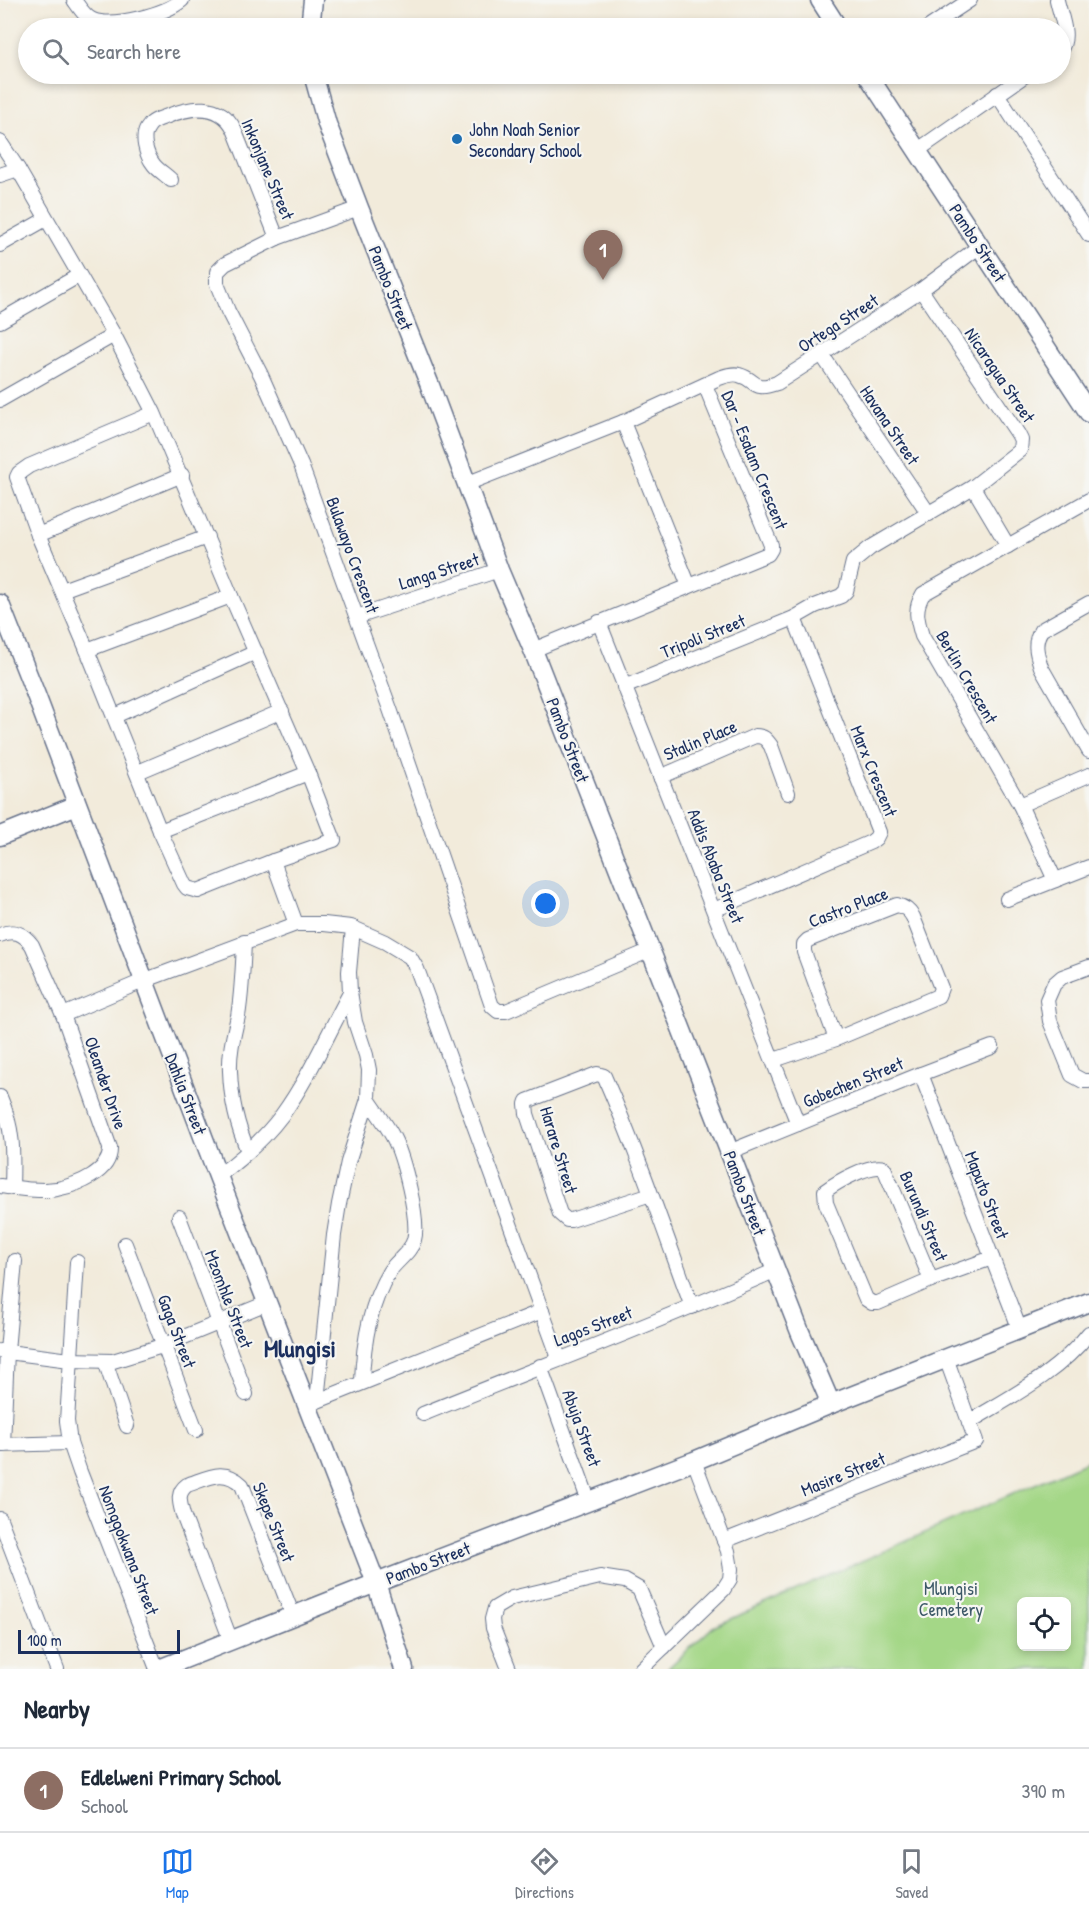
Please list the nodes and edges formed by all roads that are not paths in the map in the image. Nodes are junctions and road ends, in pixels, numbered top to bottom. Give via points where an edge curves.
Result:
1 (74, 0) edge
2 (182, 0) edge
3 (313, 0) edge
4 (820, 0) edge
5 (970, 0) edge
6 (1057, 0) edge
7 (90, 18) edge
8 (131, 18) edge
9 (311, 18) edge
10 (832, 18) edge
11 (943, 18) edge
12 (1061, 18) edge
13 (316, 84) edge
14 (874, 84) edge
15 (1012, 84) edge
16 (997, 94) junction
17 (0, 142) edge
18 (918, 150) junction
19 (18, 169) junction
20 (0, 175) edge
21 (171, 180) dead end
22 (358, 208) junction
23 (46, 219) junction
24 (1089, 235) edge
25 (277, 238) junction
26 (0, 245) edge
27 (980, 246) junction
28 (78, 276) junction
29 (921, 290) junction
30 (0, 321) edge
31 (114, 335) junction
32 (822, 356) junction
33 (705, 385) junction
34 (0, 400) edge
35 (154, 413) junction
36 (1089, 413) edge
37 (623, 422) junction
38 (182, 475) junction
39 (466, 484) junction
40 (973, 487) junction
41 (1089, 500) edge
42 (929, 514) junction
43 (39, 535) junction
44 (207, 537) junction
45 (1008, 546) junction
46 (499, 570) junction
47 (689, 586) junction
48 (62, 590) junction
49 (231, 596) junction
50 (1089, 603) edge
51 (0, 604) edge
52 (357, 617) junction
53 (794, 618) junction
54 (599, 622) junction
55 (87, 650) junction
56 (533, 650) junction
57 (256, 652) junction
58 (624, 687) junction
59 (282, 711) junction
60 (115, 716) junction
61 (1089, 751) edge
62 (138, 772) junction
63 (308, 773) junction
64 (1089, 775) edge
65 (660, 777) junction
66 (788, 793) dead end
67 (77, 805) junction
68 (1020, 805) junction
69 (160, 831) junction
70 (0, 836) edge
71 (273, 861) junction
72 (1089, 867) edge
73 (1055, 880) junction
74 (1007, 899) dead end
75 (714, 910) junction
76 (296, 924) junction
77 (353, 928) junction
78 (0, 935) edge
79 (244, 942) junction
80 (651, 951) junction
81 (1089, 967) edge
82 (144, 981) junction
83 (350, 992) junction
84 (63, 1015) junction
85 (836, 1039) junction
86 (992, 1047) dead end
87 (774, 1060) junction
88 (921, 1074) junction
89 (1089, 1081) edge
90 (0, 1097) edge
91 (368, 1099) junction
92 (798, 1124) junction
93 (248, 1152) junction
94 (729, 1152) junction
95 (218, 1176) junction
96 (6, 1187) edge
97 (651, 1194) junction
98 (179, 1217) dead end
99 (125, 1244) dead end
100 (992, 1258) junction
101 (15, 1261) dead end
102 (77, 1262) dead end
103 (776, 1270) junction
104 (931, 1280) junction
105 (1089, 1302) edge
106 (267, 1303) junction
107 (692, 1307) junction
108 (542, 1311) junction
109 (219, 1323) junction
110 (1020, 1330) junction
111 (1089, 1333) edge
112 (162, 1346) junction
113 (4, 1351) edge
114 (560, 1358) junction
115 (946, 1358) junction
116 (70, 1360) junction
117 (105, 1361) junction
118 (540, 1366) junction
119 (362, 1382) junction
120 (246, 1394) dead end
121 (312, 1403) junction
122 (831, 1404) junction
123 (423, 1414) dead end
124 (969, 1422) junction
125 (127, 1426) dead end
126 (196, 1430) dead end
127 (70, 1443) junction
128 (2, 1445) edge
129 (694, 1461) junction
130 (590, 1502) junction
131 (0, 1520) edge
132 (724, 1541) junction
133 (376, 1582) junction
134 (293, 1616) junction
135 (231, 1641) junction
136 (664, 1647) junction
137 (57, 1669) edge
138 (158, 1669) edge
139 (402, 1669) edge
140 (509, 1669) edge
141 (641, 1669) edge

1 - 7 street
2 - 8 street via 162,11
3 - 9 street
4 - 10 street
5 - 11 street
6 - 12 street
13 - 22 street, Pambo Street
14 - 18 street, Pambo Street
15 - 16 street
16 - 18 street
16 - 24 street
17 - 19 street
18 - 27 street, Pambo Street
19 - 20 street
19 - 23 street
21 - 25 street, Inkonjane Street via 153,164 145,142 147,127 178,111 198,108 224,116 234,129
22 - 25 street, Bulawayo Crescent
22 - 39 street, Pambo Street
23 - 26 street
23 - 28 street
25 - 52 street, Bulawayo Crescent via 225,264 217,272 217,284 301,465
27 - 29 street, Ortega Street
27 - 36 street, Pambo Street
28 - 30 street
28 - 31 street
29 - 32 street, Ortega Street
29 - 40 street, Nicaragua Street via 1021,440 1015,455
31 - 34 street
31 - 35 street
32 - 33 street, Ortega Street via 766,387 732,374
32 - 42 street, Havana Street
33 - 37 street, Dar - Esalam Crescent
33 - 47 street, Dar - Esalam Crescent via 771,549 768,554
35 - 38 street
35 - 43 street via 19,473 18,481
37 - 39 street, Dar - Esalam Crescent
37 - 47 street
38 - 43 street
38 - 44 street
39 - 46 street, Pambo Street
40 - 42 street, Nicaragua Street
40 - 45 street
41 - 45 street, Berlin Crescent
42 - 53 street, Tripoli Street via 855,559 844,594
43 - 48 street
44 - 48 street
44 - 49 street
45 - 68 street, Berlin Crescent via 923,594 916,612 922,636
46 - 52 street, Langa Street
46 - 56 street, Pambo Street
47 - 54 street, Dar - Esalam Crescent
48 - 55 street
49 - 55 street
49 - 57 street
50 - 61 street via 1041,630 1036,644 1041,667
51 - 67 street, Dahlia Street
52 - 80 street, Bulawayo Crescent via 492,1006 506,1011
53 - 58 street, Tripoli Street
53 - 75 street, Marx Crescent via 879,832 871,842
54 - 56 street, Dar - Esalam Crescent
54 - 58 street, Addis Ababa Street
55 - 60 street
56 - 80 street, Pambo Street
57 - 59 street
57 - 60 street
58 - 65 street, Addis Ababa Street
59 - 62 street
59 - 63 street
60 - 62 street
62 - 69 street
63 - 69 street
63 - 71 street via 334,840
64 - 68 street
65 - 66 street, Stalin Place via 762,736 771,746
65 - 75 street, Addis Ababa Street
67 - 70 street
67 - 82 street, Dahlia Street
68 - 73 street, Berlin Crescent
69 - 71 street via 184,884 198,891
71 - 76 street
72 - 73 street
73 - 74 street
75 - 87 street, Addis Ababa Street
76 - 77 street
76 - 79 street
77 - 83 street
77 - 108 street via 385,942 414,962
78 - 84 street, Oleander Drive via 18,933 32,945
79 - 82 street
79 - 93 street via 230,1070 236,1120
80 - 94 street, Pambo Street
81 - 89 street via 1062,977 1047,1000 1050,1021 1072,1075
82 - 84 street
82 - 95 street, Dahlia Street
83 - 91 street via 369,1070
83 - 93 street via 282,1114
84 - 96 street, Oleander Drive via 110,1155 102,1167 58,1189
85 - 85 street, Castro Place via 940,993 909,910 897,905 804,944
85 - 87 street, Castro Place
86 - 88 street, Gobechen Street
87 - 92 street, Addis Ababa Street
88 - 92 street, Gobechen Street
88 - 100 street, Maputo Street
90 - 96 street via 12,1135
91 - 119 street via 397,1146 416,1230 412,1244 392,1268 378,1294 362,1359
91 - 121 street via 339,1204
92 - 94 street, Gobechen Street
93 - 95 street
94 - 103 street, Pambo Street
95 - 106 street, Dahlia Street
97 - 97 street, Harare Street via 604,1076 597,1074 528,1101 527,1114 564,1218 571,1220
97 - 107 street, Harare Street
98 - 109 street, Mzomhle Street
99 - 112 street, Gaga Street
100 - 104 street, Burundi Street
100 - 110 street, Maputo Street
101 - 113 street
102 - 116 street, Nomgqokwana Street
103 - 107 street, Lagos Street
103 - 122 street, Pambo Street
104 - 104 street, Burundi Street via 878,1303 868,1301 826,1203 825,1191 870,1168 884,1168
105 - 110 street, Pambo Street
106 - 109 street
106 - 121 street, Dahlia Street
107 - 114 street, Lagos Street
108 - 114 street
108 - 119 street
109 - 112 street
109 - 120 street, Mzomhle Street
110 - 115 street, Pambo Street
111 - 124 street via 1070,1355 1035,1382
112 - 117 street
112 - 126 street, Gaga Street
113 - 116 street
113 - 128 street
114 - 118 street, Lagos Street
115 - 122 street, Pambo Street
115 - 124 street
116 - 117 street
116 - 127 street, Nomgqokwana Street
117 - 125 street
118 - 123 street, Lagos Street
118 - 130 street, Abuja Street
119 - 121 street
121 - 133 street, Dahlia Street
122 - 129 street, Pambo Street
124 - 132 street, Masire Street via 976,1441
127 - 128 street
127 - 138 street, Nomgqokwana Street
129 - 130 street, Pambo Street
129 - 132 street
130 - 133 street, Pambo Street
131 - 137 street
132 - 136 street via 731,1569 728,1584
133 - 134 street, Pambo Street
133 - 139 street, Dahlia Street
134 - 135 street, Pambo Street
134 - 135 street, Skepe Street via 242,1485 236,1478 220,1474 187,1485 179,1497 183,1515
135 - 138 street, Pambo Street
136 - 140 street via 641,1593 631,1583 600,1577 525,1594 495,1608 494,1628
136 - 141 street

